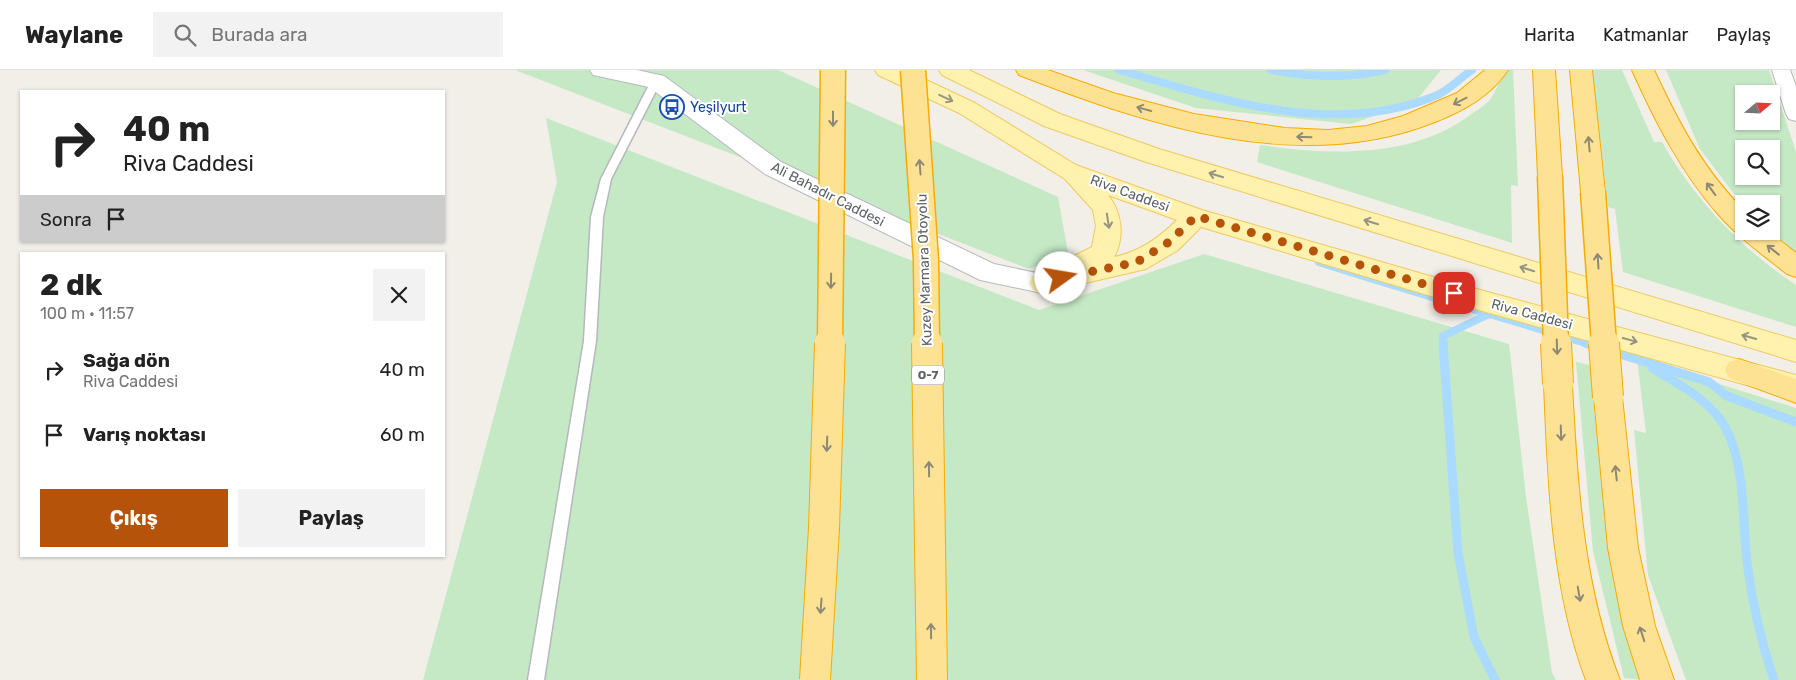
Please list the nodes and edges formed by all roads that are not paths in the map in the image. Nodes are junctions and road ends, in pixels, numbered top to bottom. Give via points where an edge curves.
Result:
1 (601, 70) edge
2 (833, 70) edge
3 (886, 70) edge
4 (913, 70) edge
5 (950, 70) edge
6 (1027, 70) edge
7 (1497, 70) edge
8 (1544, 70) edge
9 (1581, 70) edge
10 (1643, 70) edge
11 (1781, 70) edge
12 (656, 81) junction
13 (1795, 105) edge
14 (1068, 171) junction
15 (1196, 216) junction
16 (1735, 216) edge
17 (1762, 240) edge
18 (1796, 267) edge
19 (1042, 283) junction
20 (1796, 351) edge
21 (1739, 370) junction
22 (1796, 387) edge
23 (1796, 391) edge
24 (536, 680) edge
25 (815, 680) edge
26 (932, 680) edge
27 (1603, 680) edge
28 (1656, 680) edge

1 - 12 main road, Ali Bahadır Caddesi
2 -> 25 highway, bridge via 824,560
3 -> 14 main road, Riva Caddesi via 967,108
26 -> 4 highway, Kuzey Marmara Otoyolu / O-7, bridge via 926,260
20 -> 5 main road via 1151,155 1052,120
7 -> 6 highway via 1467,98 1393,129 1309,137 1241,130 1157,112
8 -> 27 highway, bridge via 1562,471 1582,610
28 -> 9 highway, bridge via 1639,626 1623,548
16 -> 10 highway via 1715,196 1675,136
11 - 13 street
12 - 19 main road, Ali Bahadır Caddesi via 773,168 989,273
12 - 24 lane via 606,179 597,217 590,342
14 - 15 main road, Riva Caddesi
14 -> 19 main road via 1103,202 1110,225 1104,252
15 - 19 main road via 1169,242 1137,262
15 -> 21 main road, Riva Caddesi via 1454,293
18 -> 17 highway
21 - 22 main road, Riva Caddesi
21 - 23 highway

